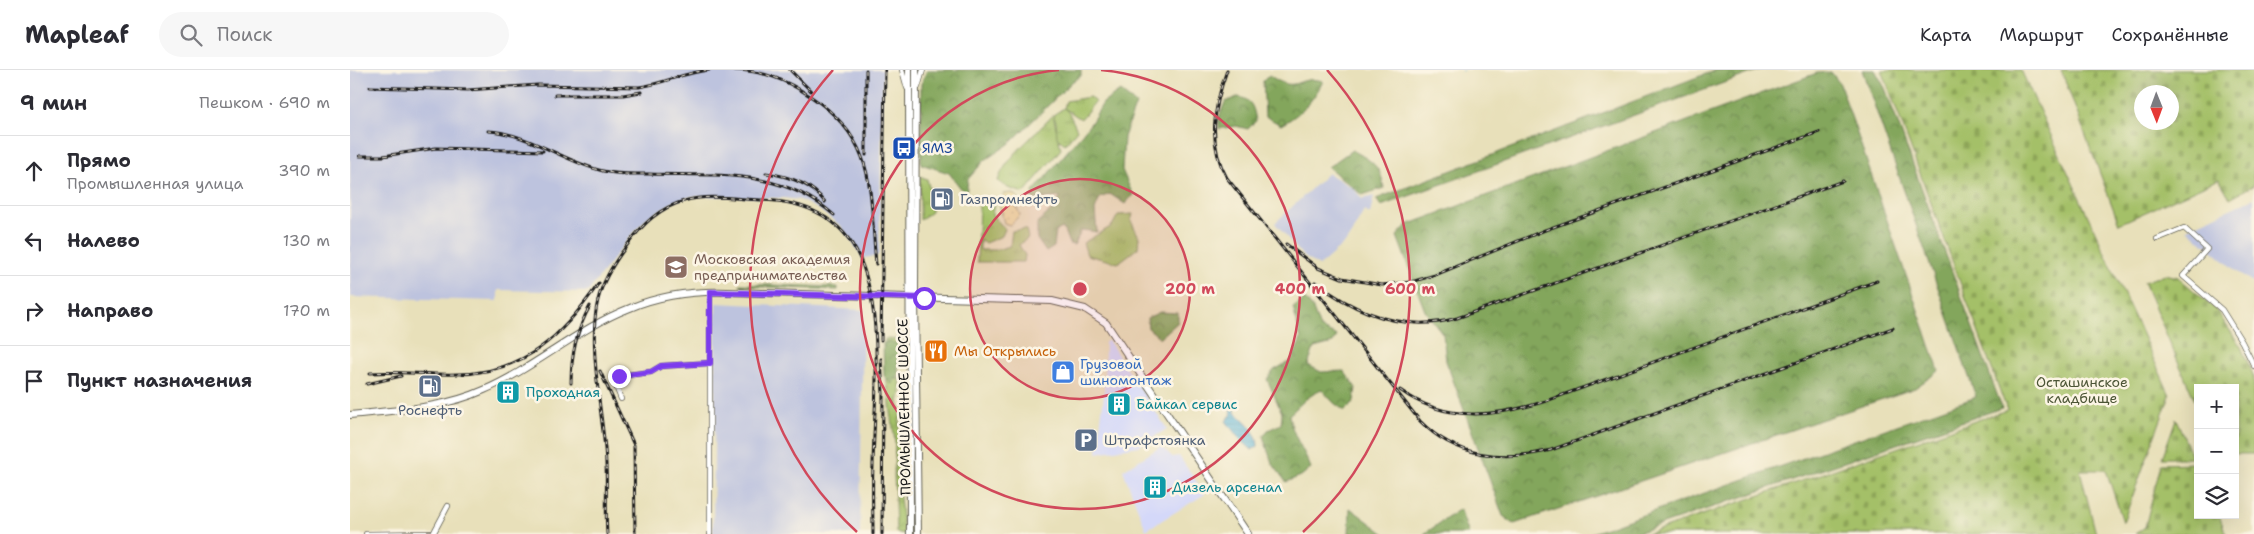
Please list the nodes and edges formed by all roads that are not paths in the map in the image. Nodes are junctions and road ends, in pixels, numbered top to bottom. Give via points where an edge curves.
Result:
1 (902, 70) edge
2 (909, 70) edge
3 (916, 70) edge
4 (923, 70) edge
5 (916, 93) junction
6 (909, 94) junction
7 (2157, 239) dead end
8 (710, 292) junction
9 (912, 298) junction
10 (710, 363) junction
11 (2254, 366) edge
12 (621, 399) dead end
13 (350, 415) edge
14 (448, 506) dead end
15 (918, 521) junction
16 (910, 522) junction
17 (366, 534) edge
18 (433, 534) edge
19 (710, 534) edge
20 (910, 534) edge
21 (918, 534) edge
22 (1248, 534) edge

1 - 6 street
2 - 6 street, ПРОМЫШЛЕННОЕ ШОССЕ
3 - 5 street, ПРОМЫШЛЕННОЕ ШОССЕ
4 - 5 street
5 - 9 street, ПРОМЫШЛЕННОЕ ШОССЕ
6 - 9 street, ПРОМЫШЛЕННОЕ ШОССЕ
7 - 11 street via 2184,228 2207,249 2183,276 2222,310
8 - 9 street
8 - 10 street
8 - 13 street via 664,297 624,310 509,378 469,396 430,406
9 - 15 street, ПРОМЫШЛЕННОЕ ШОССЕ
9 - 16 street, ПРОМЫШЛЕННОЕ ШОССЕ
9 - 22 street via 1052,302 1079,307 1094,314 1106,323 1121,344
10 - 12 street via 661,366 651,372 619,376 617,389
10 - 19 street
14 - 18 street
15 - 16 street
15 - 21 street, ПРОМЫШЛЕННОЕ ШОССЕ
16 - 20 street, ПРОМЫШЛЕННОЕ ШОССЕ
17 - 18 street

